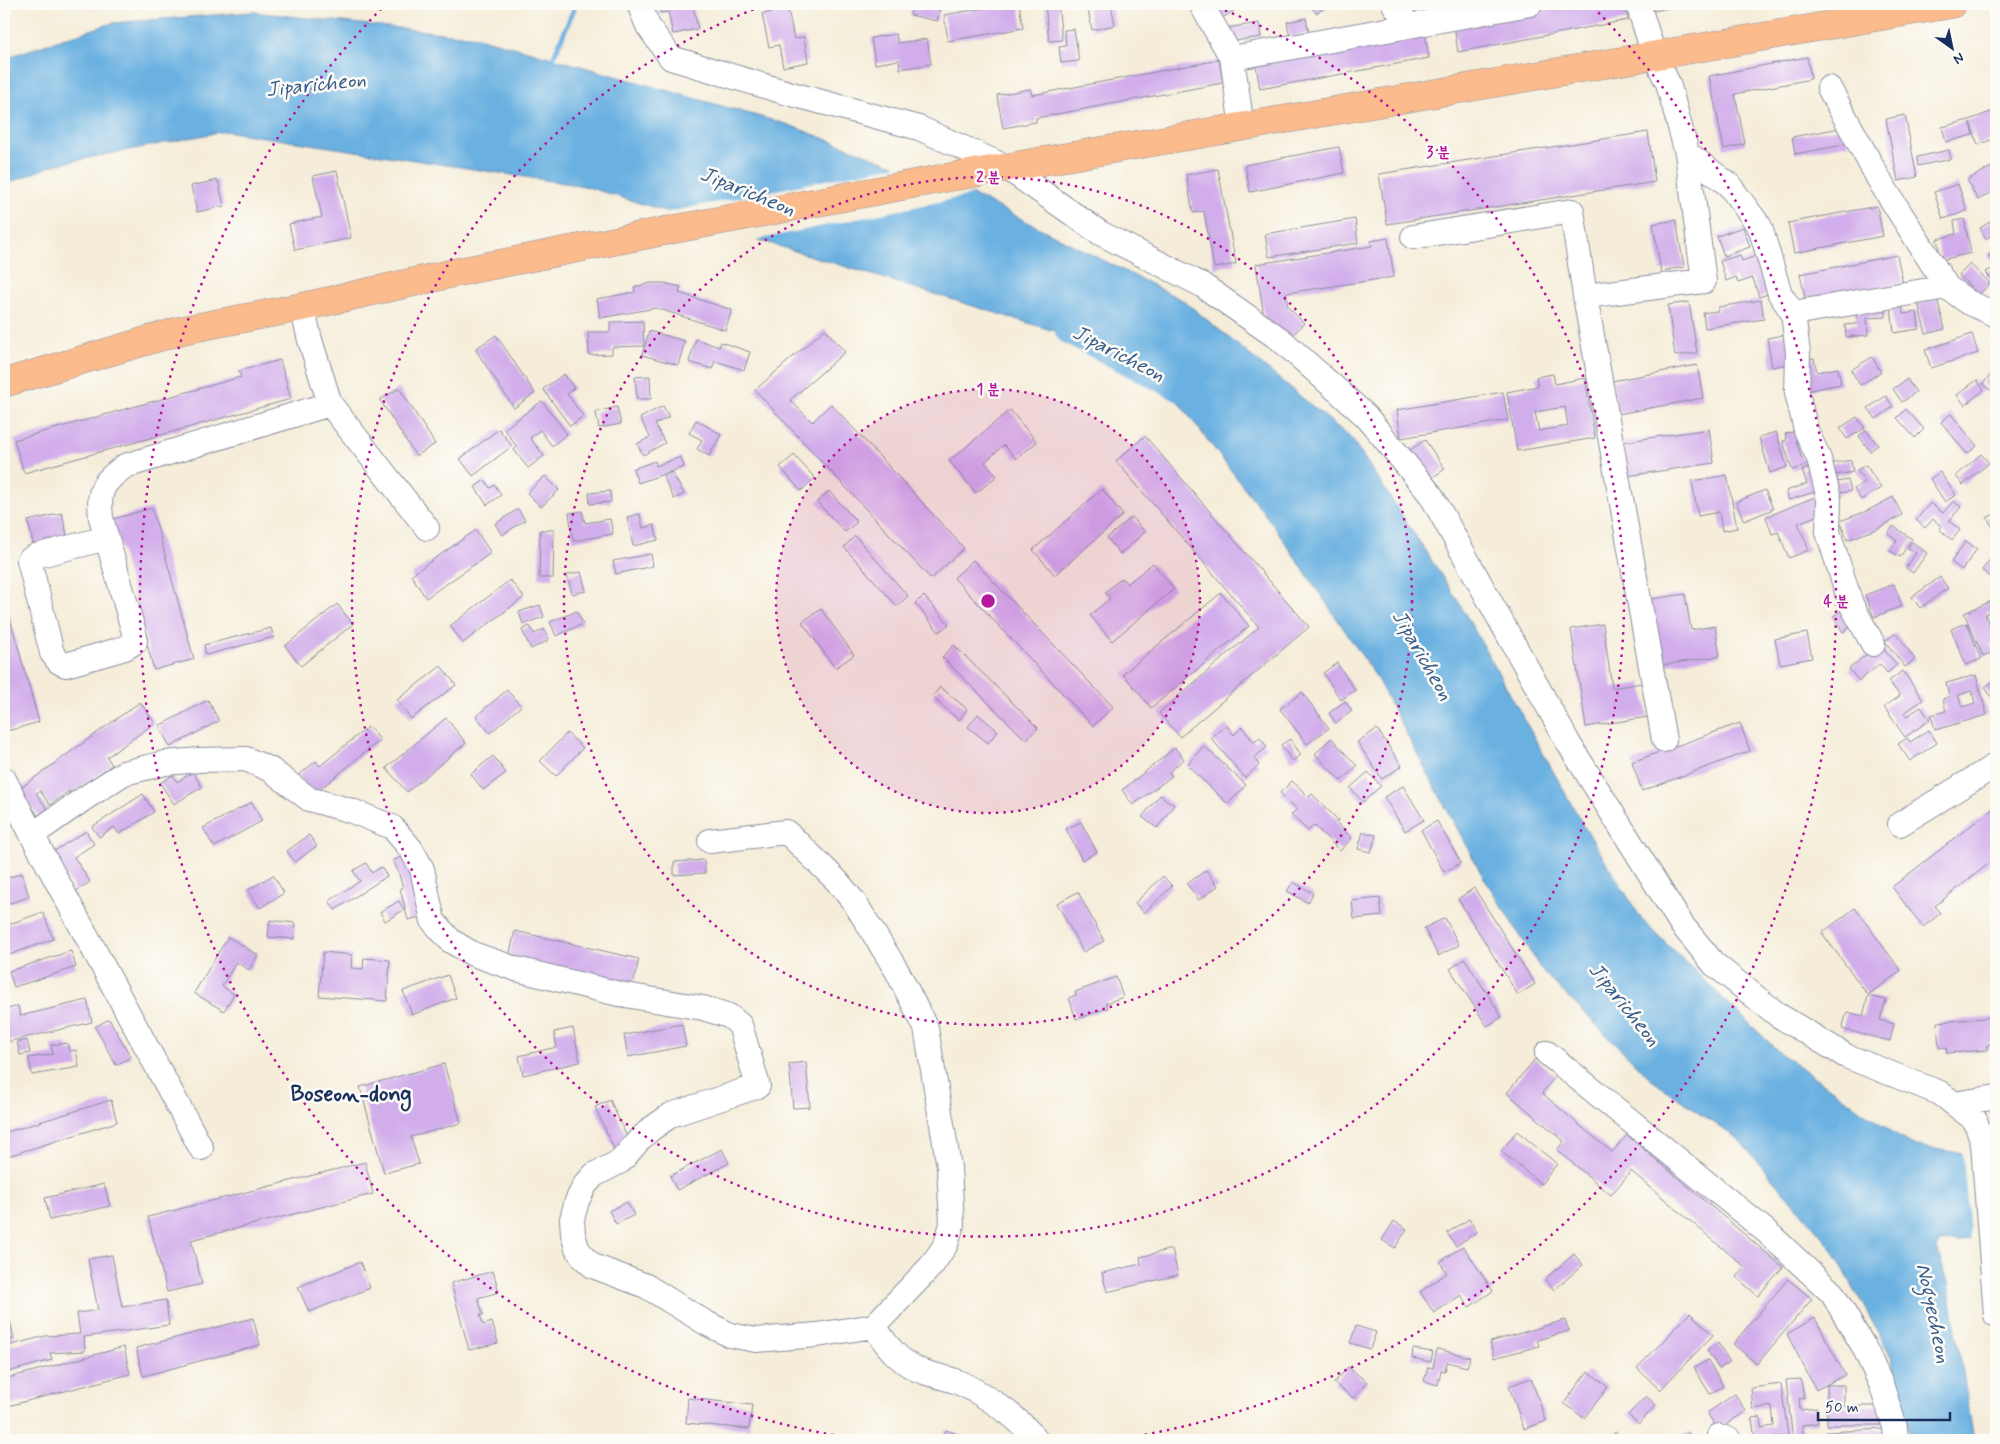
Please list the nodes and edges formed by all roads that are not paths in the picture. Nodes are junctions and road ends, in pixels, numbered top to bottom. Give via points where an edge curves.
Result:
1 (639, 4) edge
2 (1201, 4) edge
3 (1394, 4) edge
4 (1530, 4) edge
5 (1638, 4) edge
6 (1952, 4) edge
7 (1408, 25) junction
8 (1654, 55) junction
9 (1232, 58) junction
10 (1829, 88) dead end
11 (1242, 127) junction
12 (1687, 153) junction
13 (1006, 168) junction
14 (1413, 237) dead end
15 (1947, 287) junction
16 (1585, 296) junction
17 (302, 306) junction
18 (1793, 313) junction
19 (1996, 315) edge
20 (4, 383) edge
21 (330, 404) junction
22 (427, 528) dead end
23 (107, 538) junction
24 (1873, 644) dead end
25 (1664, 740) dead end
26 (1996, 765) edge
27 (4, 779) edge
28 (1900, 824) dead end
29 (32, 835) junction
30 (710, 841) dead end
31 (1547, 1053) dead end
32 (1996, 1097) edge
33 (1955, 1104) junction
34 (201, 1148) dead end
35 (1996, 1315) edge
36 (874, 1326) junction
37 (1036, 1440) edge
38 (1896, 1440) edge

1 - 13 street via 648,26 671,58 919,128
2 - 9 street
3 - 7 street
4 - 7 street
5 - 8 street
6 - 8 main road
7 - 9 street
8 - 11 main road
8 - 12 street via 1668,83
9 - 11 street
10 - 15 street via 1882,184
11 - 13 main road
12 - 16 street via 1704,281
12 - 18 street via 1729,185 1760,227 1780,294
13 - 17 main road via 670,230
13 - 33 street via 1100,233 1202,285 1281,340 1366,416 1431,495 1569,744 1682,925 1714,964 1778,1015 1846,1056 1940,1093
14 - 16 street via 1572,211
15 - 18 street
15 - 19 street via 1968,302
16 - 25 street
17 - 20 main road via 183,330
17 - 21 street
18 - 24 street via 1798,353 1797,393 1829,499 1828,532 1851,604
21 - 22 street
21 - 23 street via 125,466 106,480 99,500
23 - 23 street via 134,642 125,648 66,665 58,662 52,653 29,560
26 - 28 street
27 - 29 street
29 - 34 street
29 - 36 street via 124,773 174,762 246,759 271,770 310,800 352,811 392,827 411,849 422,869 433,921 452,941 472,954 516,969 619,994 703,1008 729,1016 740,1025 758,1086 671,1116 651,1129 621,1161 594,1176 585,1185 572,1219 577,1248 593,1266 646,1286 730,1335 756,1340
30 - 36 street via 786,832 793,838 837,880 855,903 897,971 926,1028 949,1167 952,1224 946,1244 932,1265
31 - 38 street via 1767,1232 1832,1293 1864,1347 1881,1384
32 - 33 street
33 - 35 street via 1975,1120 1983,1144
36 - 37 street via 893,1352 910,1366 958,1382 983,1395

